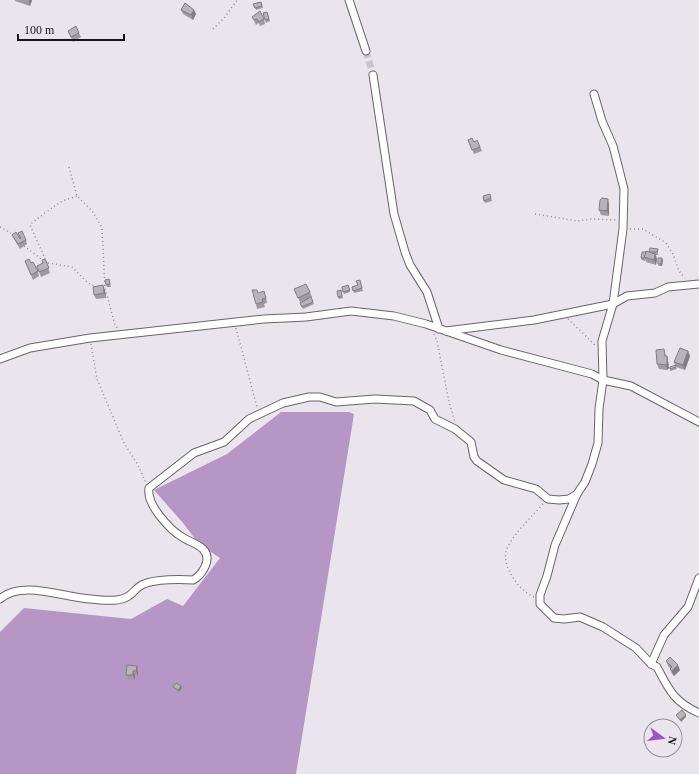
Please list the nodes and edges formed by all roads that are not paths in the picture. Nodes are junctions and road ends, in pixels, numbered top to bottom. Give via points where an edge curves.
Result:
1 (349, 0) edge
2 (366, 51) tunnel mouth
3 (373, 75) tunnel mouth
4 (594, 94) dead end
5 (697, 284) edge
6 (613, 304) junction
7 (442, 330) junction
8 (0, 359) edge
9 (603, 380) junction
10 (699, 422) edge
11 (577, 494) junction
12 (699, 578) edge
13 (0, 599) edge
14 (651, 664) junction
15 (699, 713) edge

1 - 2 street
3 - 7 street via 394,214 410,265 427,292
4 - 6 street via 623,181 624,221
5 - 6 street via 627,296
6 - 7 street via 523,322
6 - 9 street via 603,333
7 - 8 street via 394,316 351,311 90,338 30,348
7 - 9 street via 507,352 592,374
9 - 10 street via 631,386
9 - 11 street via 598,443 590,470
11 - 13 street via 569,499 548,499 536,489 504,480 477,461 471,442 458,431 435,419 430,410 410,400 336,402 320,397 304,398 258,413 224,442 194,454 149,488 148,495 152,506 179,535 205,551 206,563 198,578 150,582 118,600 90,600 22,589 11,591
11 - 14 street via 555,545 539,600 554,618 564,620 580,617 590,621 636,648
12 - 14 street via 688,607 664,636
14 - 15 street via 657,666 669,692 685,706

